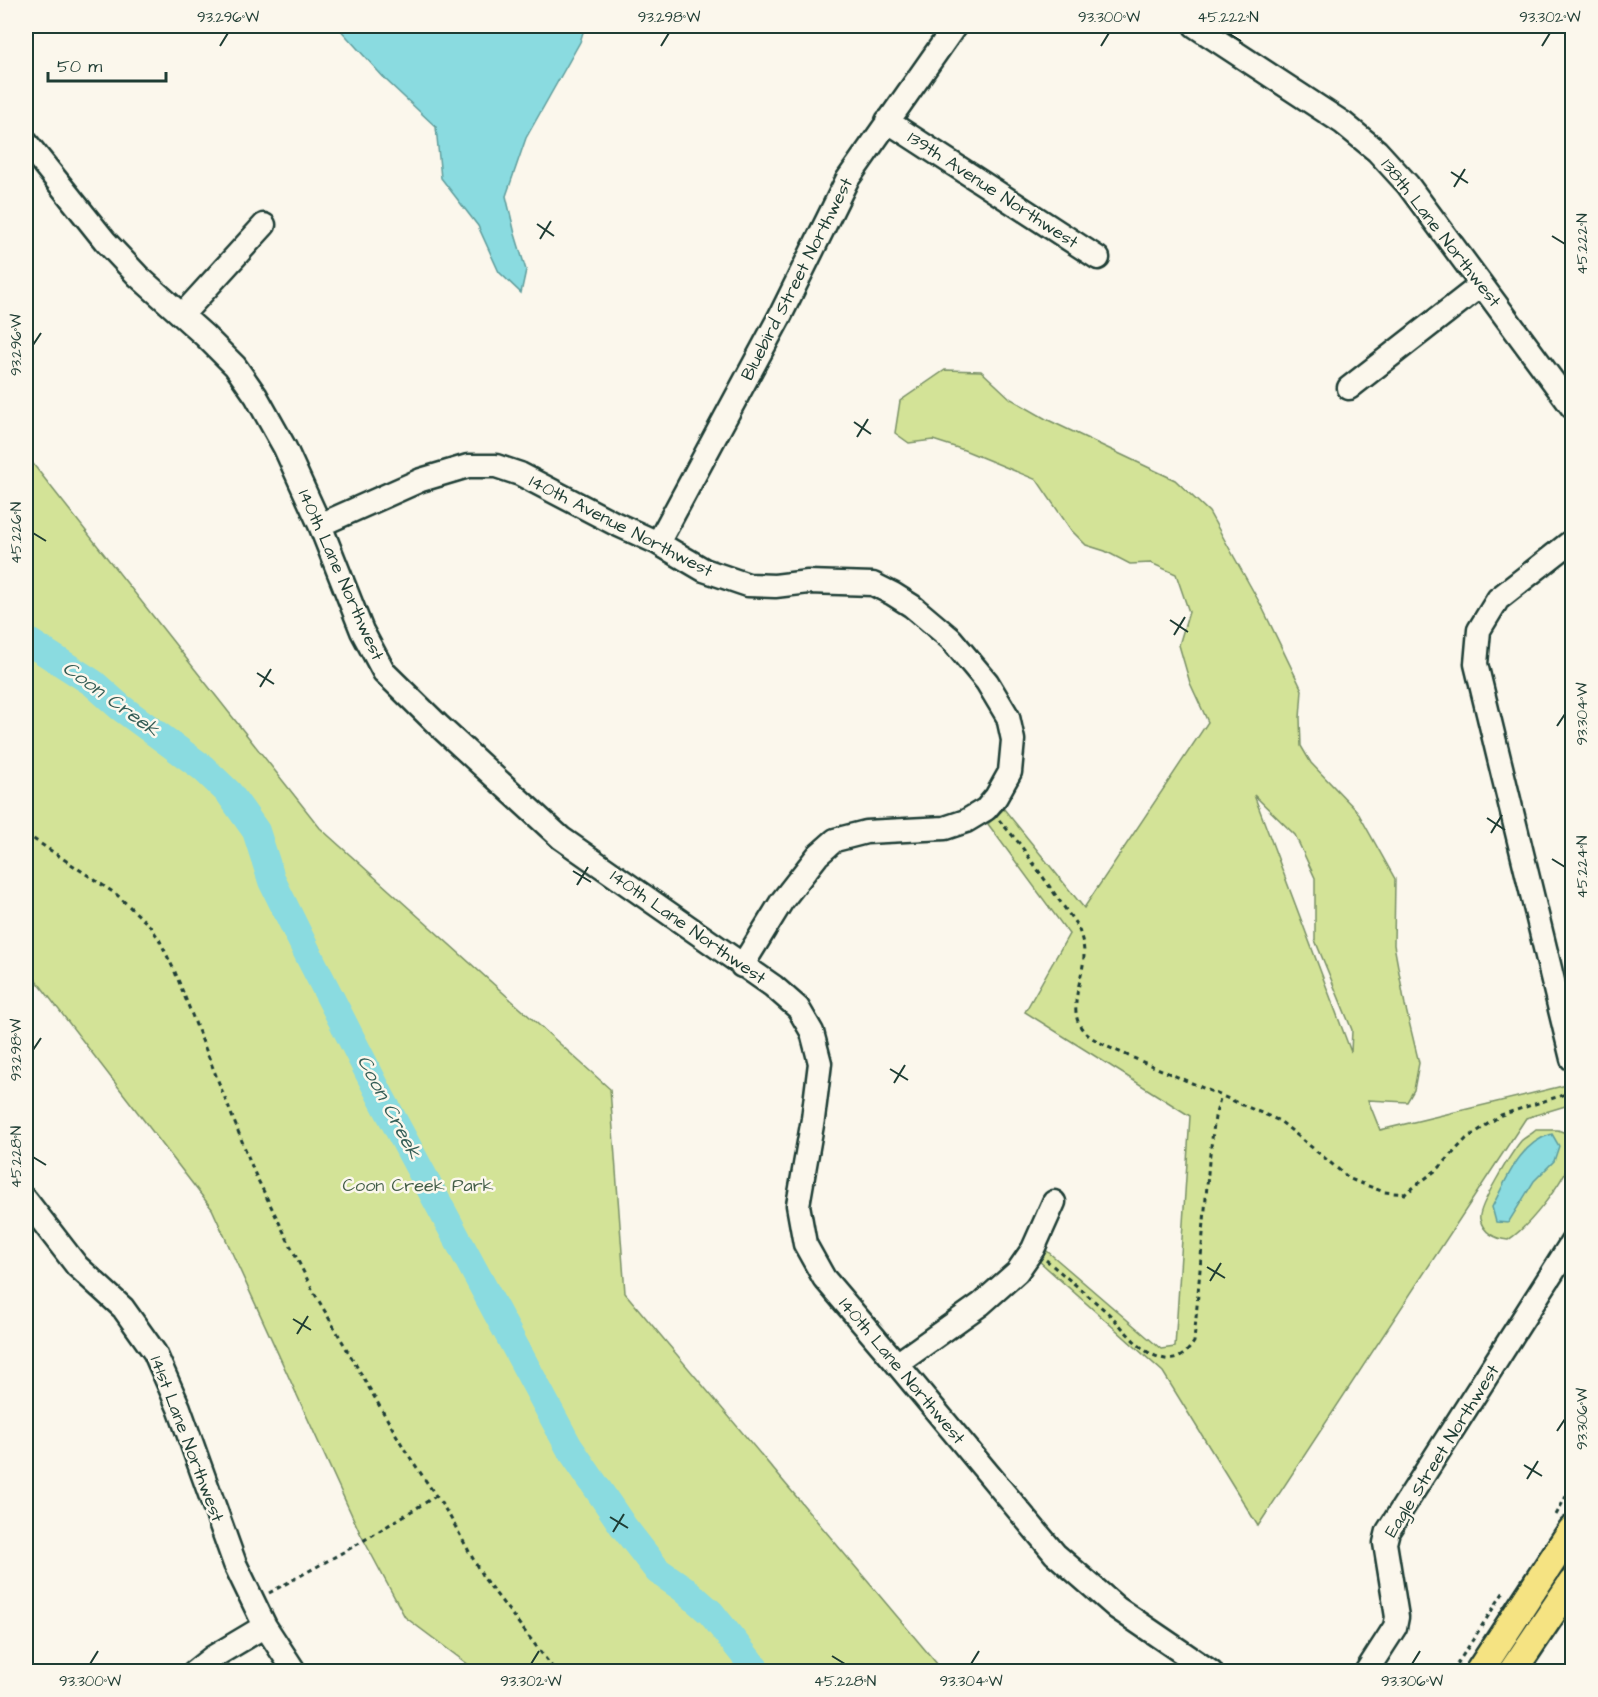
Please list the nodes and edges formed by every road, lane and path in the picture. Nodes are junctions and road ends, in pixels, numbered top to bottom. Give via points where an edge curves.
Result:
1 (955, 26) edge
2 (1195, 26) edge
3 (887, 121) junction
4 (26, 142) edge
5 (264, 225) dead end
6 (1098, 258) dead end
7 (1481, 285) junction
8 (182, 315) junction
9 (1349, 388) dead end
10 (1571, 400) edge
11 (320, 525) junction
12 (1572, 541) edge
13 (658, 543) junction
14 (991, 803) junction
15 (26, 834) edge
16 (742, 966) junction
17 (1572, 1059) edge
18 (1572, 1092) edge
19 (1221, 1095) junction
20 (26, 1200) edge
21 (1054, 1202) dead end
22 (1572, 1242) edge
23 (1033, 1249) junction
24 (897, 1364) junction
25 (436, 1496) junction
26 (1572, 1530) edge
27 (1572, 1583) edge
28 (254, 1601) junction
29 (265, 1626) junction
30 (194, 1671) edge
31 (295, 1671) edge
32 (556, 1671) edge
33 (1211, 1671) edge
34 (1366, 1671) edge
35 (1479, 1671) edge
36 (1512, 1671) edge

1 - 3 street, Bluebird Street Northwest
2 - 7 street, 138th Lane Northwest via 1343,123 1377,151 1408,185
3 - 6 street, 139th Avenue Northwest
3 - 13 street, Bluebird Street Northwest via 847,180 780,316
4 - 8 street, 140th Lane Northwest via 105,241
5 - 8 street
7 - 9 street
7 - 10 street, 138th Lane Northwest
8 - 11 street, 140th Lane Northwest via 235,366 256,396
11 - 13 street, 140th Avenue Northwest via 421,480 468,466 496,466 520,474
11 - 16 street, 140th Lane Northwest via 362,631 384,672 561,838
12 - 17 street via 1497,598 1479,630 1476,664
13 - 14 street, 140th Avenue Northwest via 704,570 748,585 873,584 912,606 951,639 987,682 1008,717 1013,740 1010,772
14 - 16 street via 966,822 945,828 866,832 835,840 782,901
14 - 19 path via 1078,927 1084,957 1075,1002 1079,1022 1087,1034 1108,1047
15 - 25 path via 116,894 159,939 255,1174 312,1290
16 - 24 street, 140th Lane Northwest via 798,1008 812,1032 820,1063 798,1205 805,1244 824,1278
18 - 19 path via 1501,1115 1466,1139 1439,1168 1405,1194 1384,1192 1350,1179 1280,1121
19 - 23 path via 1209,1161 1194,1342 1186,1355 1162,1359 1146,1352 1110,1315
20 - 28 street, 141st Lane Northwest via 77,1266 123,1308 154,1353 179,1408 235,1564
21 - 23 street
22 - 34 street, Eagle Street Northwest via 1388,1531 1384,1543 1395,1626
23 - 24 street via 1005,1284
24 - 33 street, 140th Lane Northwest via 1054,1554 1117,1608
25 - 28 path
25 - 32 path via 483,1577
26 - 35 main road
27 - 36 main road
28 - 29 street, 141st Lane Northwest
29 - 30 street
29 - 31 street, 141st Lane Northwest

